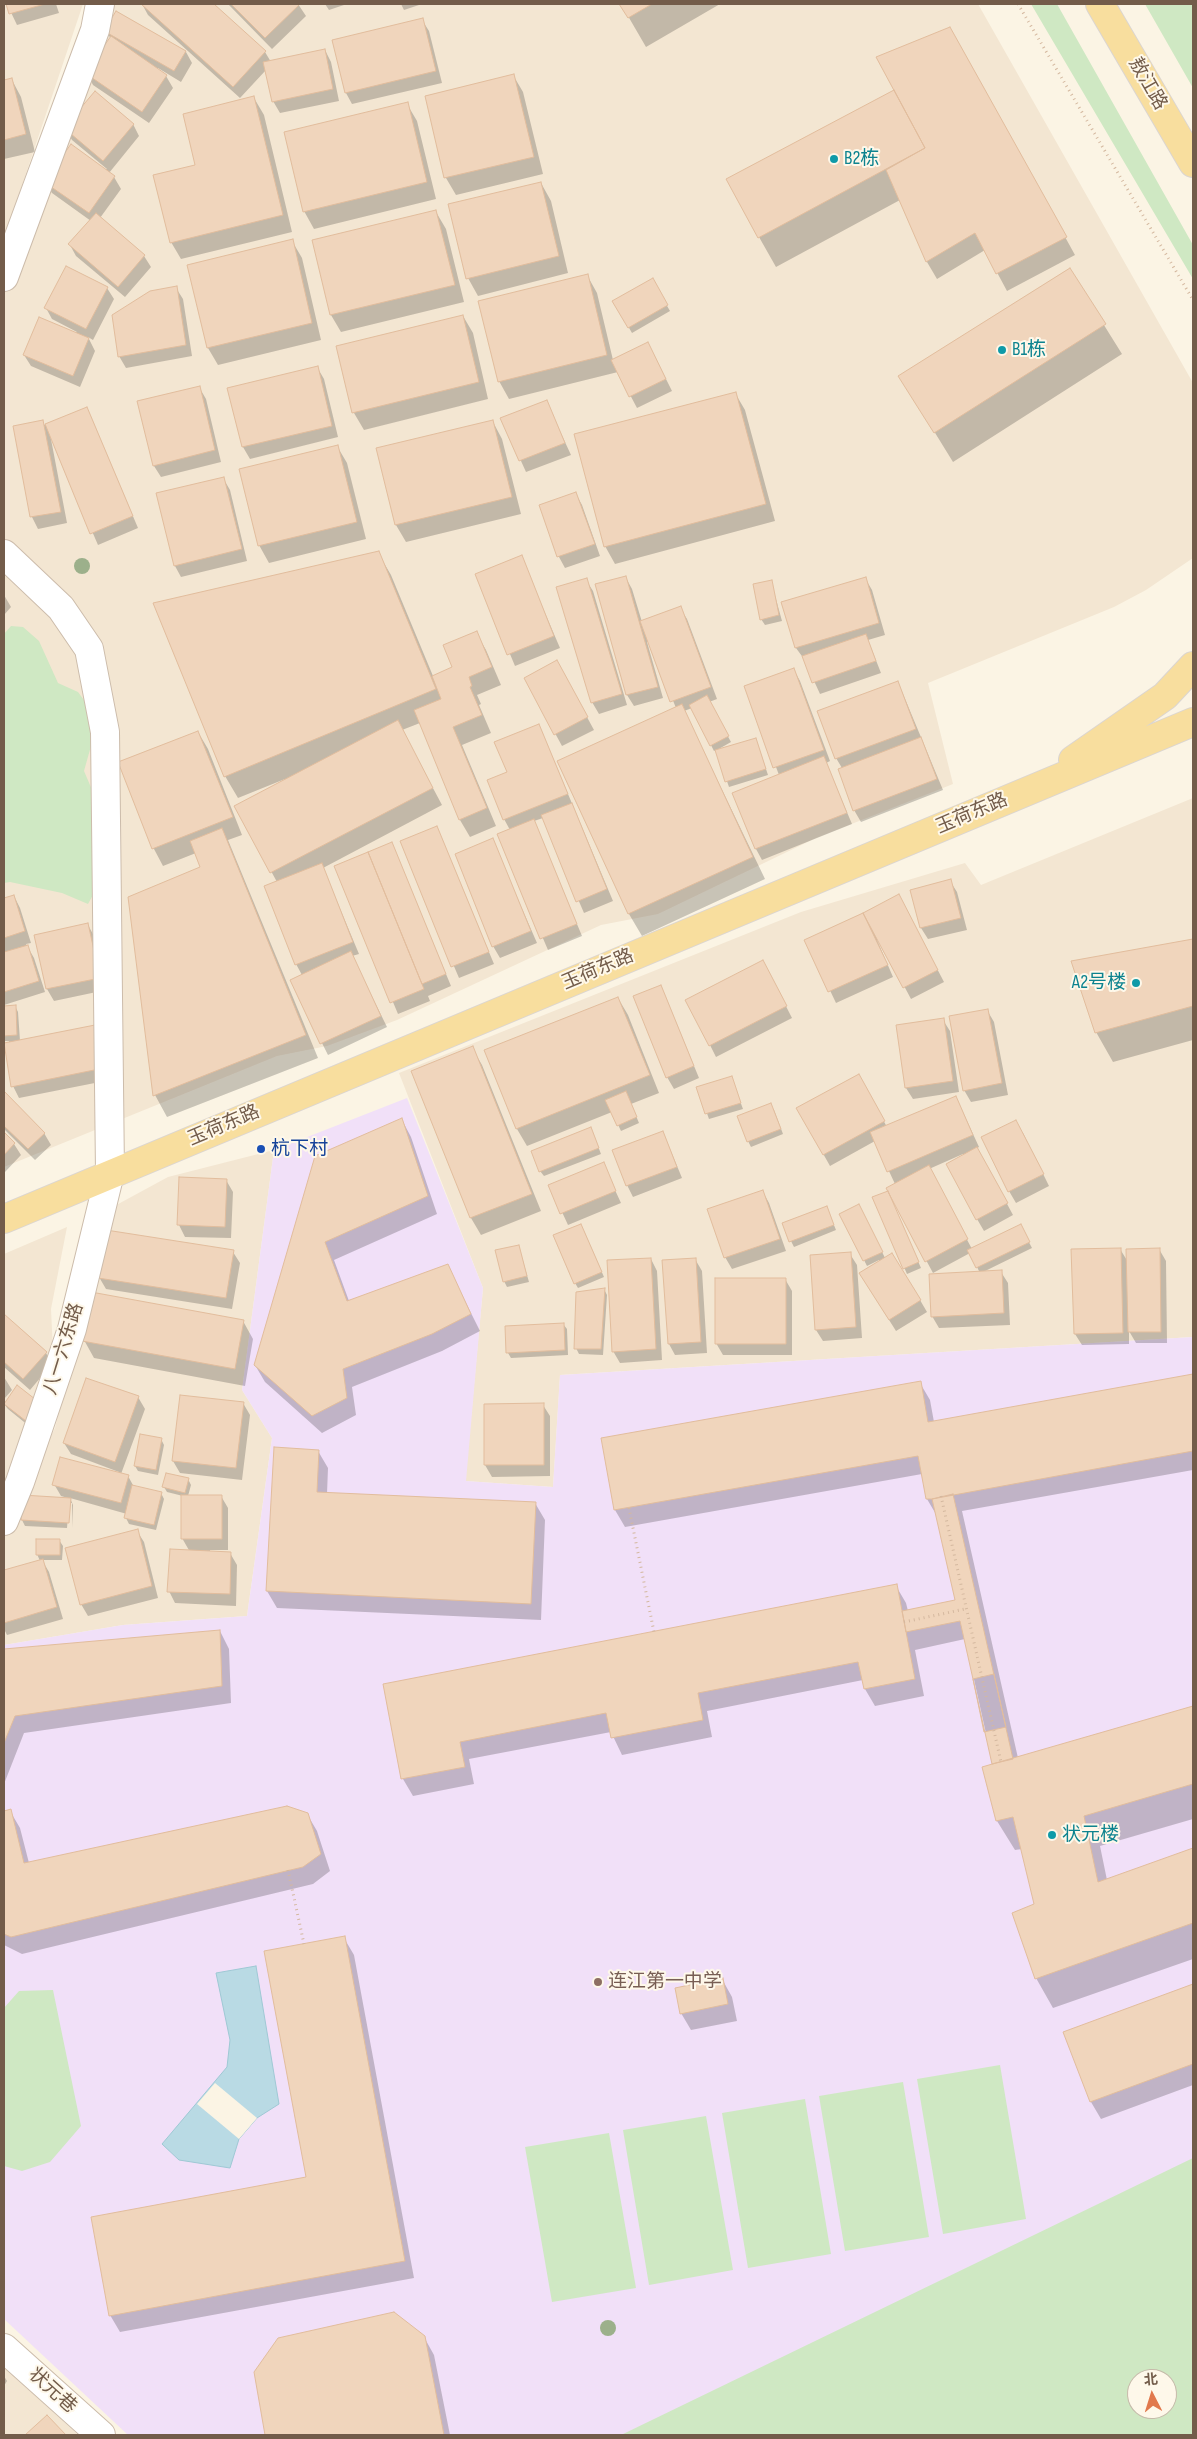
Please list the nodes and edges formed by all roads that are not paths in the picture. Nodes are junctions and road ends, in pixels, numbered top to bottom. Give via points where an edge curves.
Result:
1 (100, 4) edge
2 (1100, 4) edge
3 (1193, 163) edge
4 (4, 277) edge
5 (4, 554) edge
6 (1193, 666) edge
7 (1193, 722) edge
8 (1193, 737) edge
9 (1028, 791) junction
10 (110, 1174) junction
11 (4, 1219) edge
12 (4, 1522) edge
13 (4, 2348) edge
14 (101, 2435) edge

1 - 4 street via 95,30
2 - 3 main road, 敖江路
5 - 10 street, 八一六东路 via 61,608 89,649 105,732
6 - 9 main road via 1165,696
7 - 9 main road, 玉荷东路
8 - 9 main road via 1158,745
9 - 10 main road, 玉荷东路
10 - 11 main road, 玉荷东路
10 - 12 street, 八一六东路 via 72,1329
13 - 14 street, 状元巷

